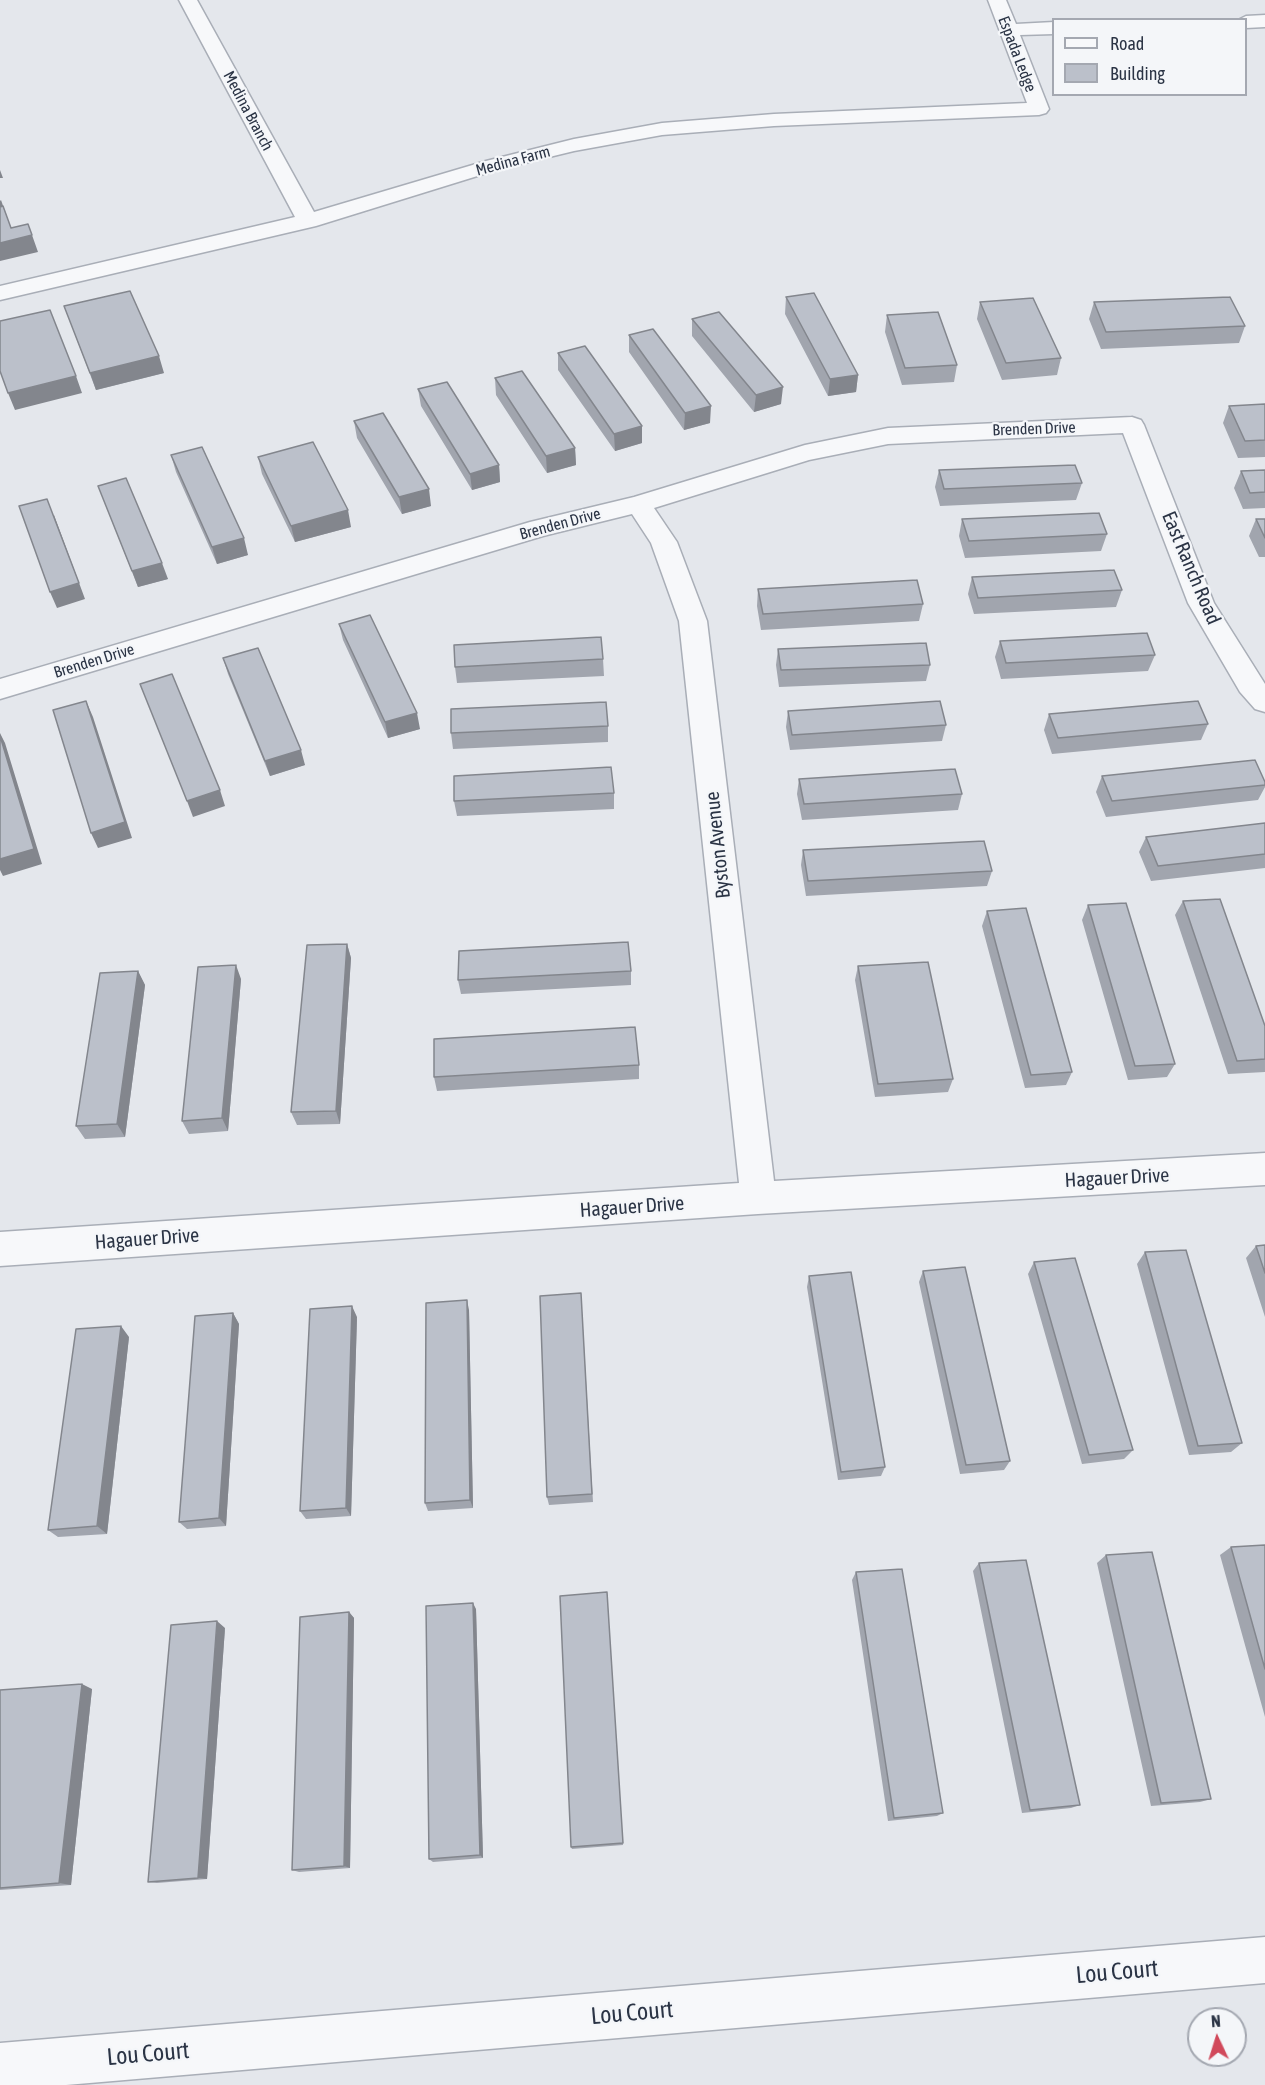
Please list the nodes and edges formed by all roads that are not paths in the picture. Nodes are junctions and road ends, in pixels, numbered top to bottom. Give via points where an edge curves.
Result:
1 (188, 0) edge
2 (997, 0) edge
3 (1265, 21) edge
4 (1247, 22) edge
5 (1052, 28) edge
6 (1007, 30) junction
7 (1039, 109) joint
8 (308, 221) junction
9 (0, 293) edge
10 (1132, 425) joint
11 (638, 504) junction
12 (0, 689) edge
13 (1265, 702) edge
14 (1265, 1169) edge
15 (758, 1198) junction
16 (0, 1249) edge
17 (1265, 1960) edge
18 (0, 2067) edge

1 - 8 street, Medina Branch
2 - 6 street, Espada Ledge
3 - 4 street
5 - 6 street
6 - 7 street, Espada Ledge
7 - 8 street, Medina Farm via 774,120 662,129 493,165
8 - 9 street, Medina Farm
10 - 11 street, Brenden Drive via 888,436 805,453
10 - 13 street, East Ranch Road via 1201,603 1250,685
11 - 12 street, Brenden Drive via 539,528
11 - 15 street, Byston Avenue via 664,542 693,621
14 - 15 street, Hagauer Drive
15 - 16 street, Hagauer Drive
17 - 18 street, Lou Court

